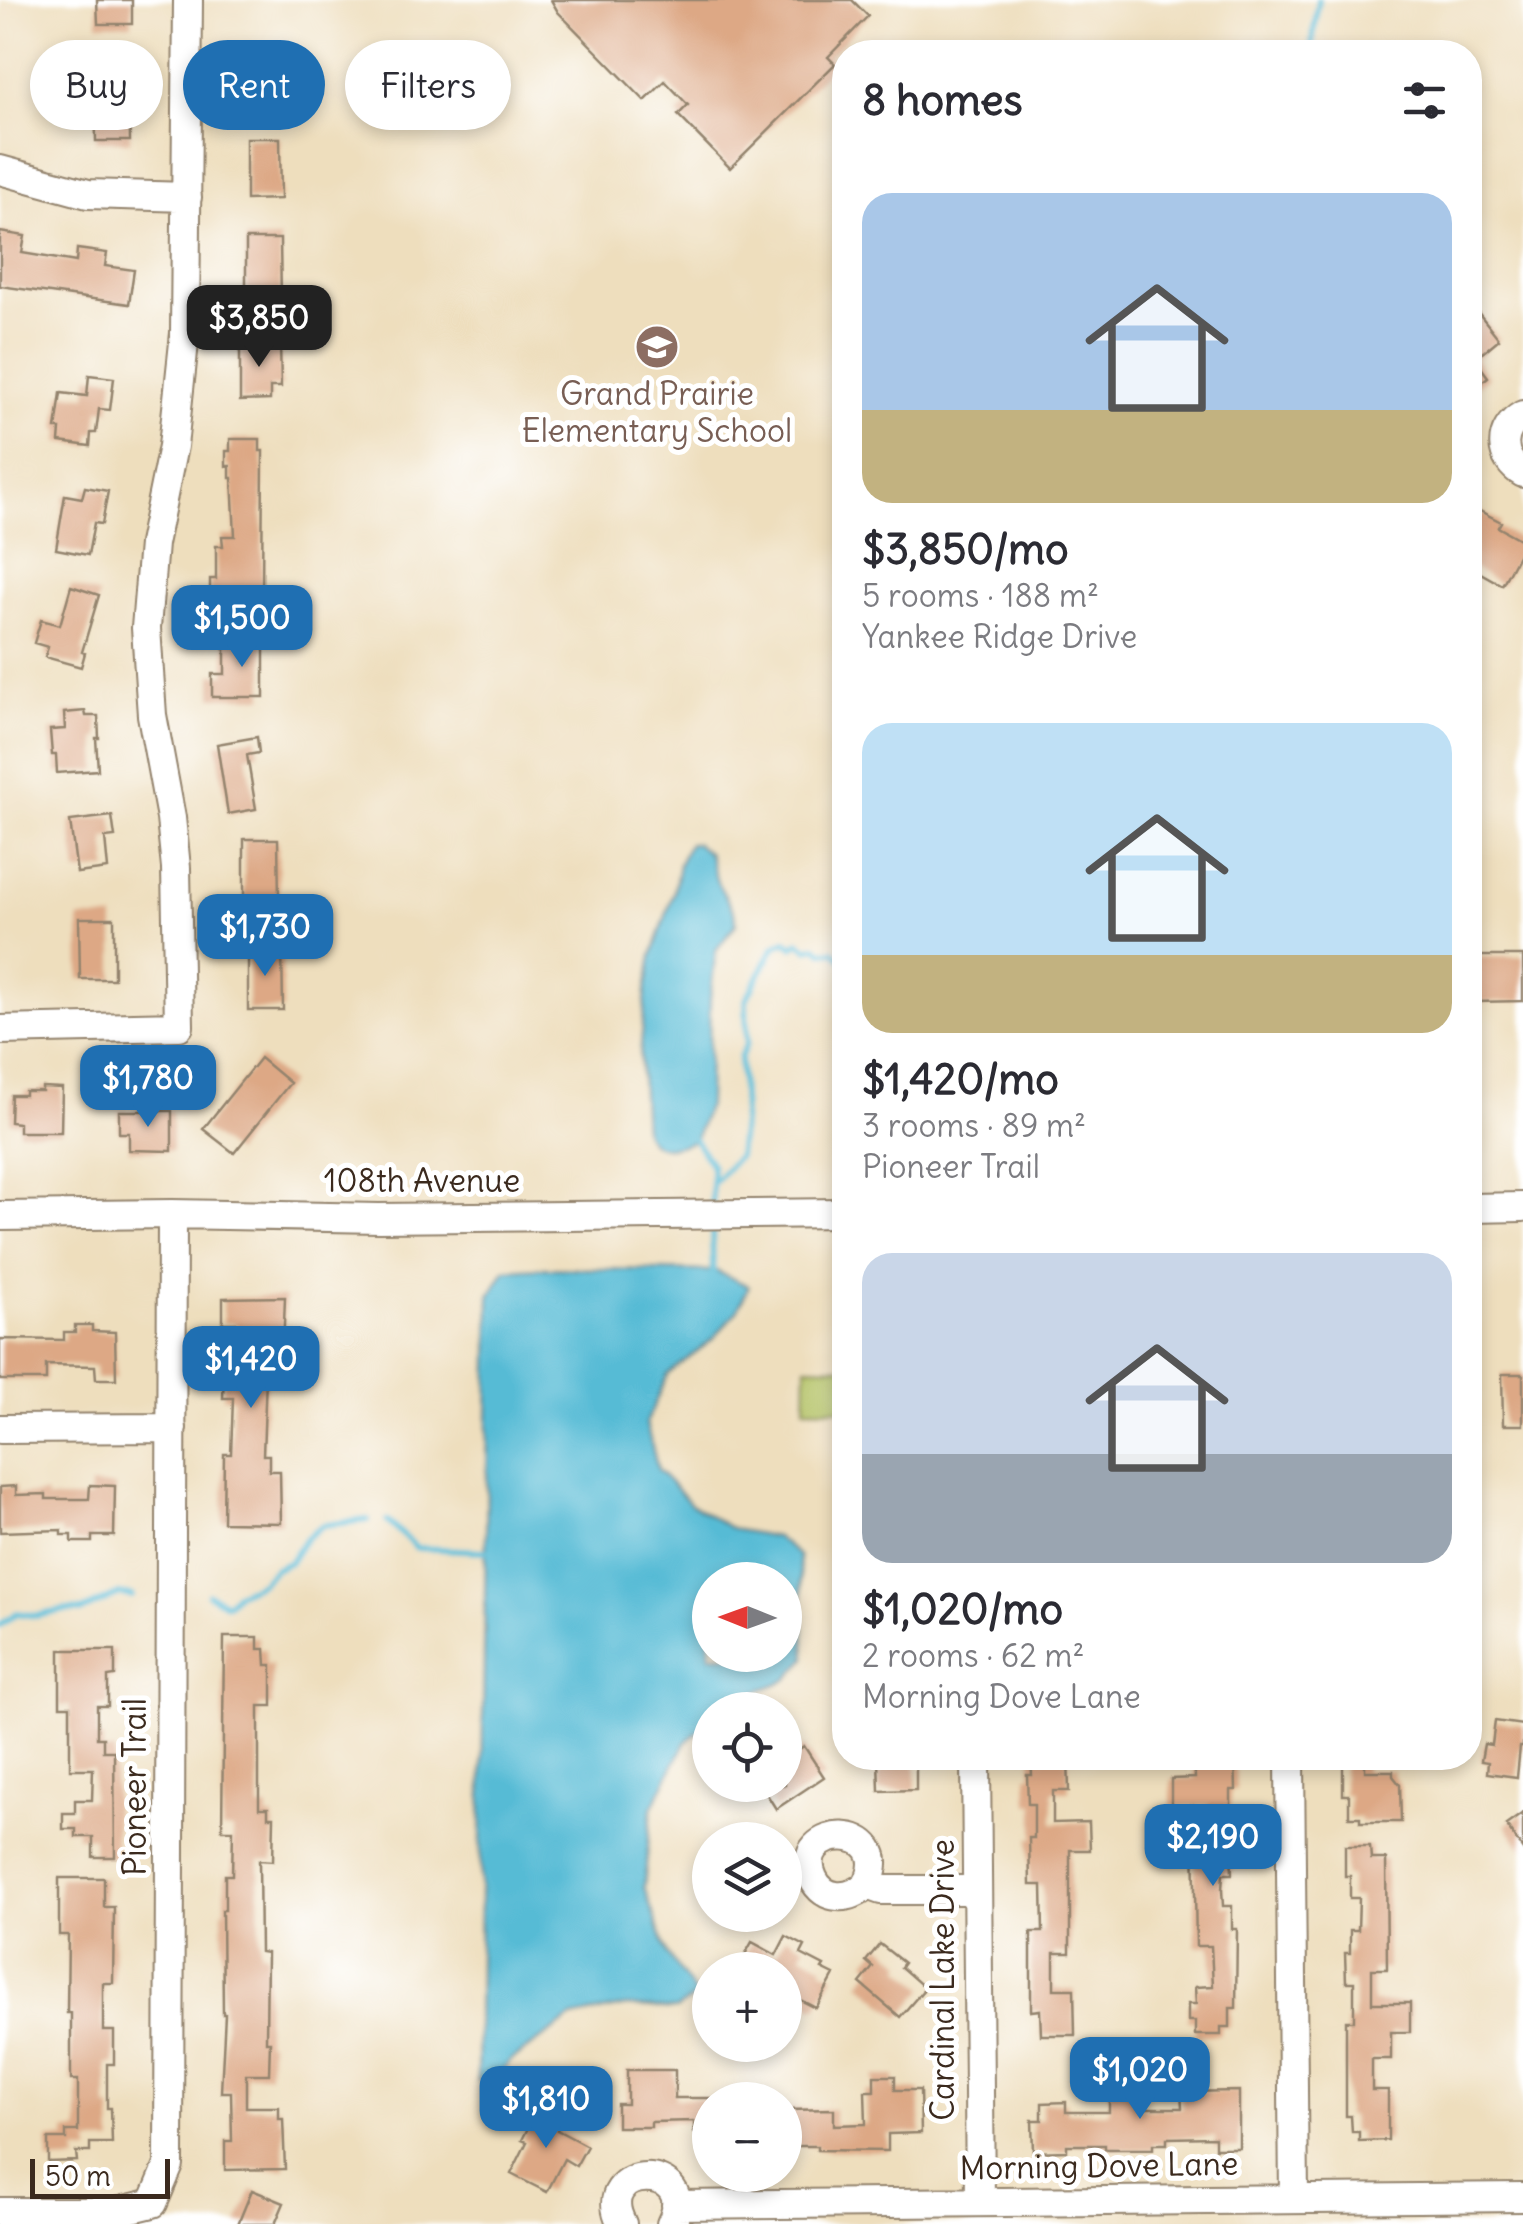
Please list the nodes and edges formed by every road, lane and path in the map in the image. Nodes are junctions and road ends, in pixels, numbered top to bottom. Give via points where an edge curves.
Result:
1 (188, 0) edge
2 (0, 170) edge
3 (188, 196) junction
4 (1523, 415) edge
5 (1523, 473) edge
6 (0, 1030) edge
7 (1482, 1208) edge
8 (1523, 1208) edge
9 (832, 1213) edge
10 (172, 1214) junction
11 (0, 1216) edge
12 (172, 1428) junction
13 (0, 1430) edge
14 (976, 1770) edge
15 (1290, 1770) edge
16 (866, 1885) dead end
17 (977, 1890) junction
18 (1523, 2198) edge
19 (1294, 2200) junction
20 (980, 2202) junction
21 (0, 2212) edge
22 (674, 2215) edge
23 (622, 2224) edge

1 - 3 street
2 - 3 street via 88,194
3 - 6 street via 182,375 146,628 176,868 179,1026
4 - 5 street via 1508,427 1503,448
7 - 8 street
9 - 10 street, 108th Avenue
10 - 11 street, 108th Avenue
10 - 12 street, Pioneer Trail
12 - 13 street
12 - 21 street, Pioneer Trail via 169,2164 153,2202 116,2212
14 - 17 street, Cardinal Lake Drive
15 - 19 street
16 - 17 street
17 - 20 street, Cardinal Lake Drive
18 - 19 street, Morning Dove Lane
19 - 20 street, Morning Dove Lane
20 - 22 street, Morning Dove Lane
22 - 23 street, Morning Dove Lane via 670,2188 645,2176 619,2192

